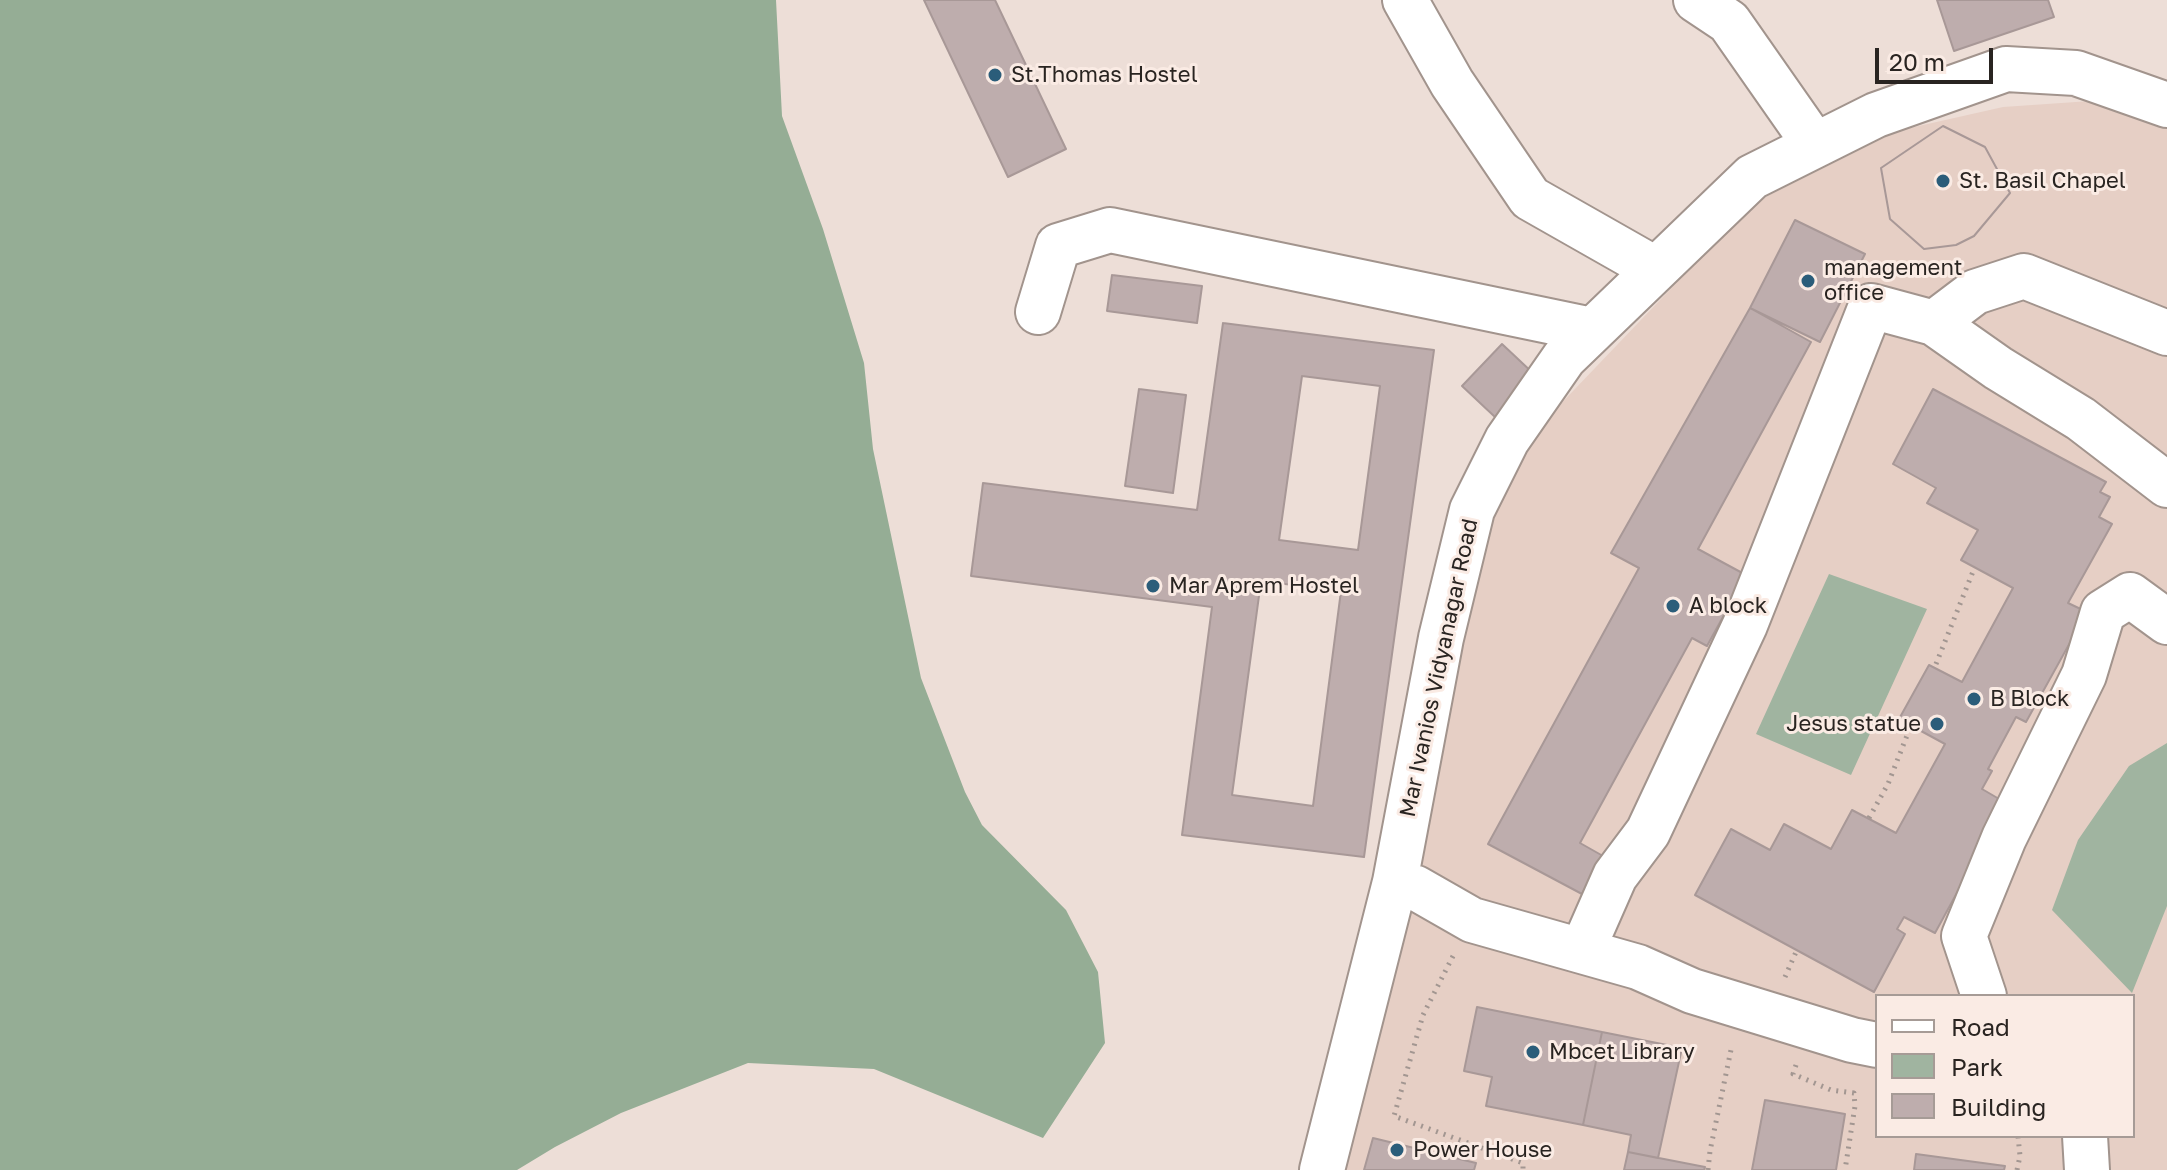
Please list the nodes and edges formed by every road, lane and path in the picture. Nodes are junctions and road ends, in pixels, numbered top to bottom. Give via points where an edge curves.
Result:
1 (1405, 0) edge
2 (1696, 0) edge
3 (2161, 94) edge
4 (1815, 145) junction
5 (1655, 269) junction
6 (1038, 312) dead end
7 (1934, 323) junction
8 (1592, 330) junction
9 (2167, 333) edge
10 (2167, 485) edge
11 (1974, 569) dead end
12 (2167, 622) edge
13 (1936, 664) dead end
14 (1908, 733) dead end
15 (1869, 818) dead end
16 (1395, 882) junction
17 (1472, 920) junction
18 (1582, 951) junction
19 (1983, 994) edge
20 (1740, 1005) junction
21 (1811, 1028) junction
22 (1875, 1045) edge
23 (2018, 1138) edge
24 (2085, 1138) edge
25 (1322, 1170) edge
26 (1523, 1170) edge
27 (1708, 1170) edge
28 (1845, 1170) edge
29 (2017, 1170) edge
30 (2087, 1170) edge

1 - 5 lane via 1452,83 1530,198
2 - 4 lane via 1729,22
3 - 4 lane, Mar Ivanios Vidyanagar Road via 2076,73 2006,69 1876,115
4 - 5 lane, Mar Ivanios Vidyanagar Road via 1752,177
5 - 8 lane, Mar Ivanios Vidyanagar Road
6 - 8 lane via 1058,246 1110,230
7 - 9 lane via 1975,292 2024,276
7 - 10 lane via 2081,419
7 - 18 lane via 1871,306 1745,625 1648,832 1615,876
8 - 16 lane, Mar Ivanios Vidyanagar Road via 1564,358 1507,440 1472,510 1441,638
11 - 13 path
12 - 19 lane via 2130,595 2103,612 2084,675 2004,838 1964,936
14 - 15 path
16 - 17 lane
16 - 25 lane, Mar Ivanios Vidyanagar Road
17 - 18 lane
17 - 26 path via 1423,1015 1394,1116 1523,1163
18 - 20 lane
20 - 21 lane
20 - 27 path
21 - 22 lane
21 - 28 path via 1793,1074 1854,1093
23 - 29 path
24 - 30 lane

